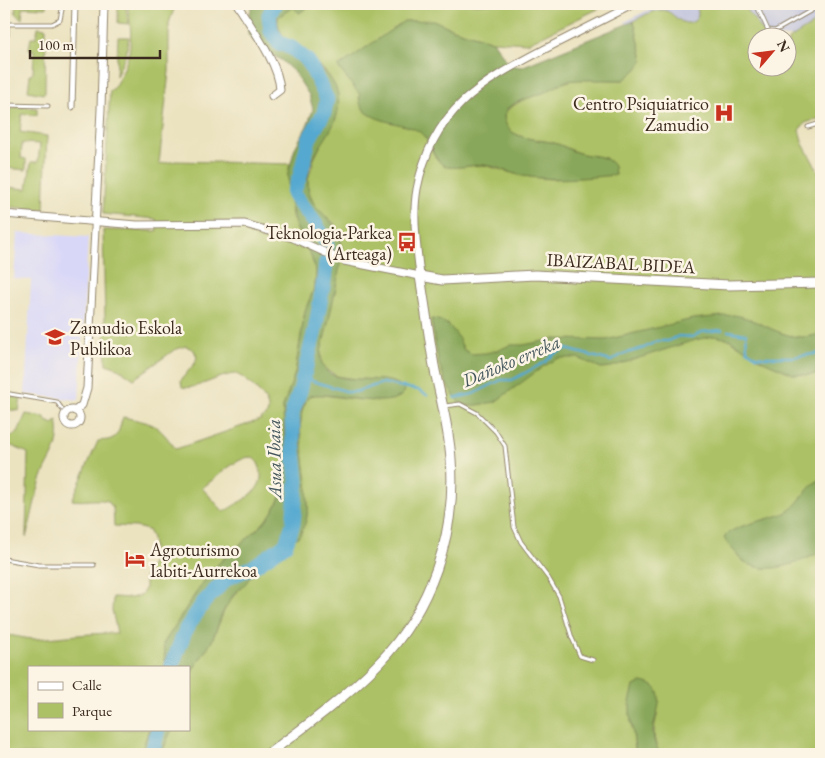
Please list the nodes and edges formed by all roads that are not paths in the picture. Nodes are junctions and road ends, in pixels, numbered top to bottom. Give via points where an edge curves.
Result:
1 (4, 4) edge
2 (63, 4) edge
3 (75, 4) edge
4 (104, 4) edge
5 (237, 4) edge
6 (634, 4) edge
7 (756, 4) edge
8 (812, 10) dead end
9 (8, 24) edge
10 (4, 35) edge
11 (272, 96) dead end
12 (4, 105) edge
13 (48, 106) dead end
14 (72, 107) dead end
15 (821, 124) edge
16 (808, 127) dead end
17 (4, 214) edge
18 (96, 221) junction
19 (420, 276) junction
20 (821, 283) edge
21 (4, 393) edge
22 (442, 406) junction
23 (62, 409) dead end
24 (75, 410) dead end
25 (4, 559) edge
26 (94, 565) dead end
27 (593, 660) dead end
28 (268, 754) edge

1 - 9 street
2 - 9 lane via 60,20 52,24
3 - 14 street
4 - 18 street
5 - 11 street via 274,66 280,90
6 - 19 street via 489,80 454,110 432,142 417,191 415,226
7 - 8 lane via 768,30 775,31
9 - 10 street
12 - 13 lane
15 - 16 lane
17 - 18 street
18 - 19 street via 137,225 245,224 293,238 344,261
18 - 24 street via 87,388 82,405
19 - 20 street, IBAIZABAL BIDEA via 442,280 536,275 729,285
19 - 22 street
21 - 23 lane via 57,402
22 - 27 lane via 460,404 477,413 505,446 514,527 559,596 580,656
22 - 28 street via 451,458 452,501 443,550 429,589 407,628 380,662
25 - 26 lane via 39,565

